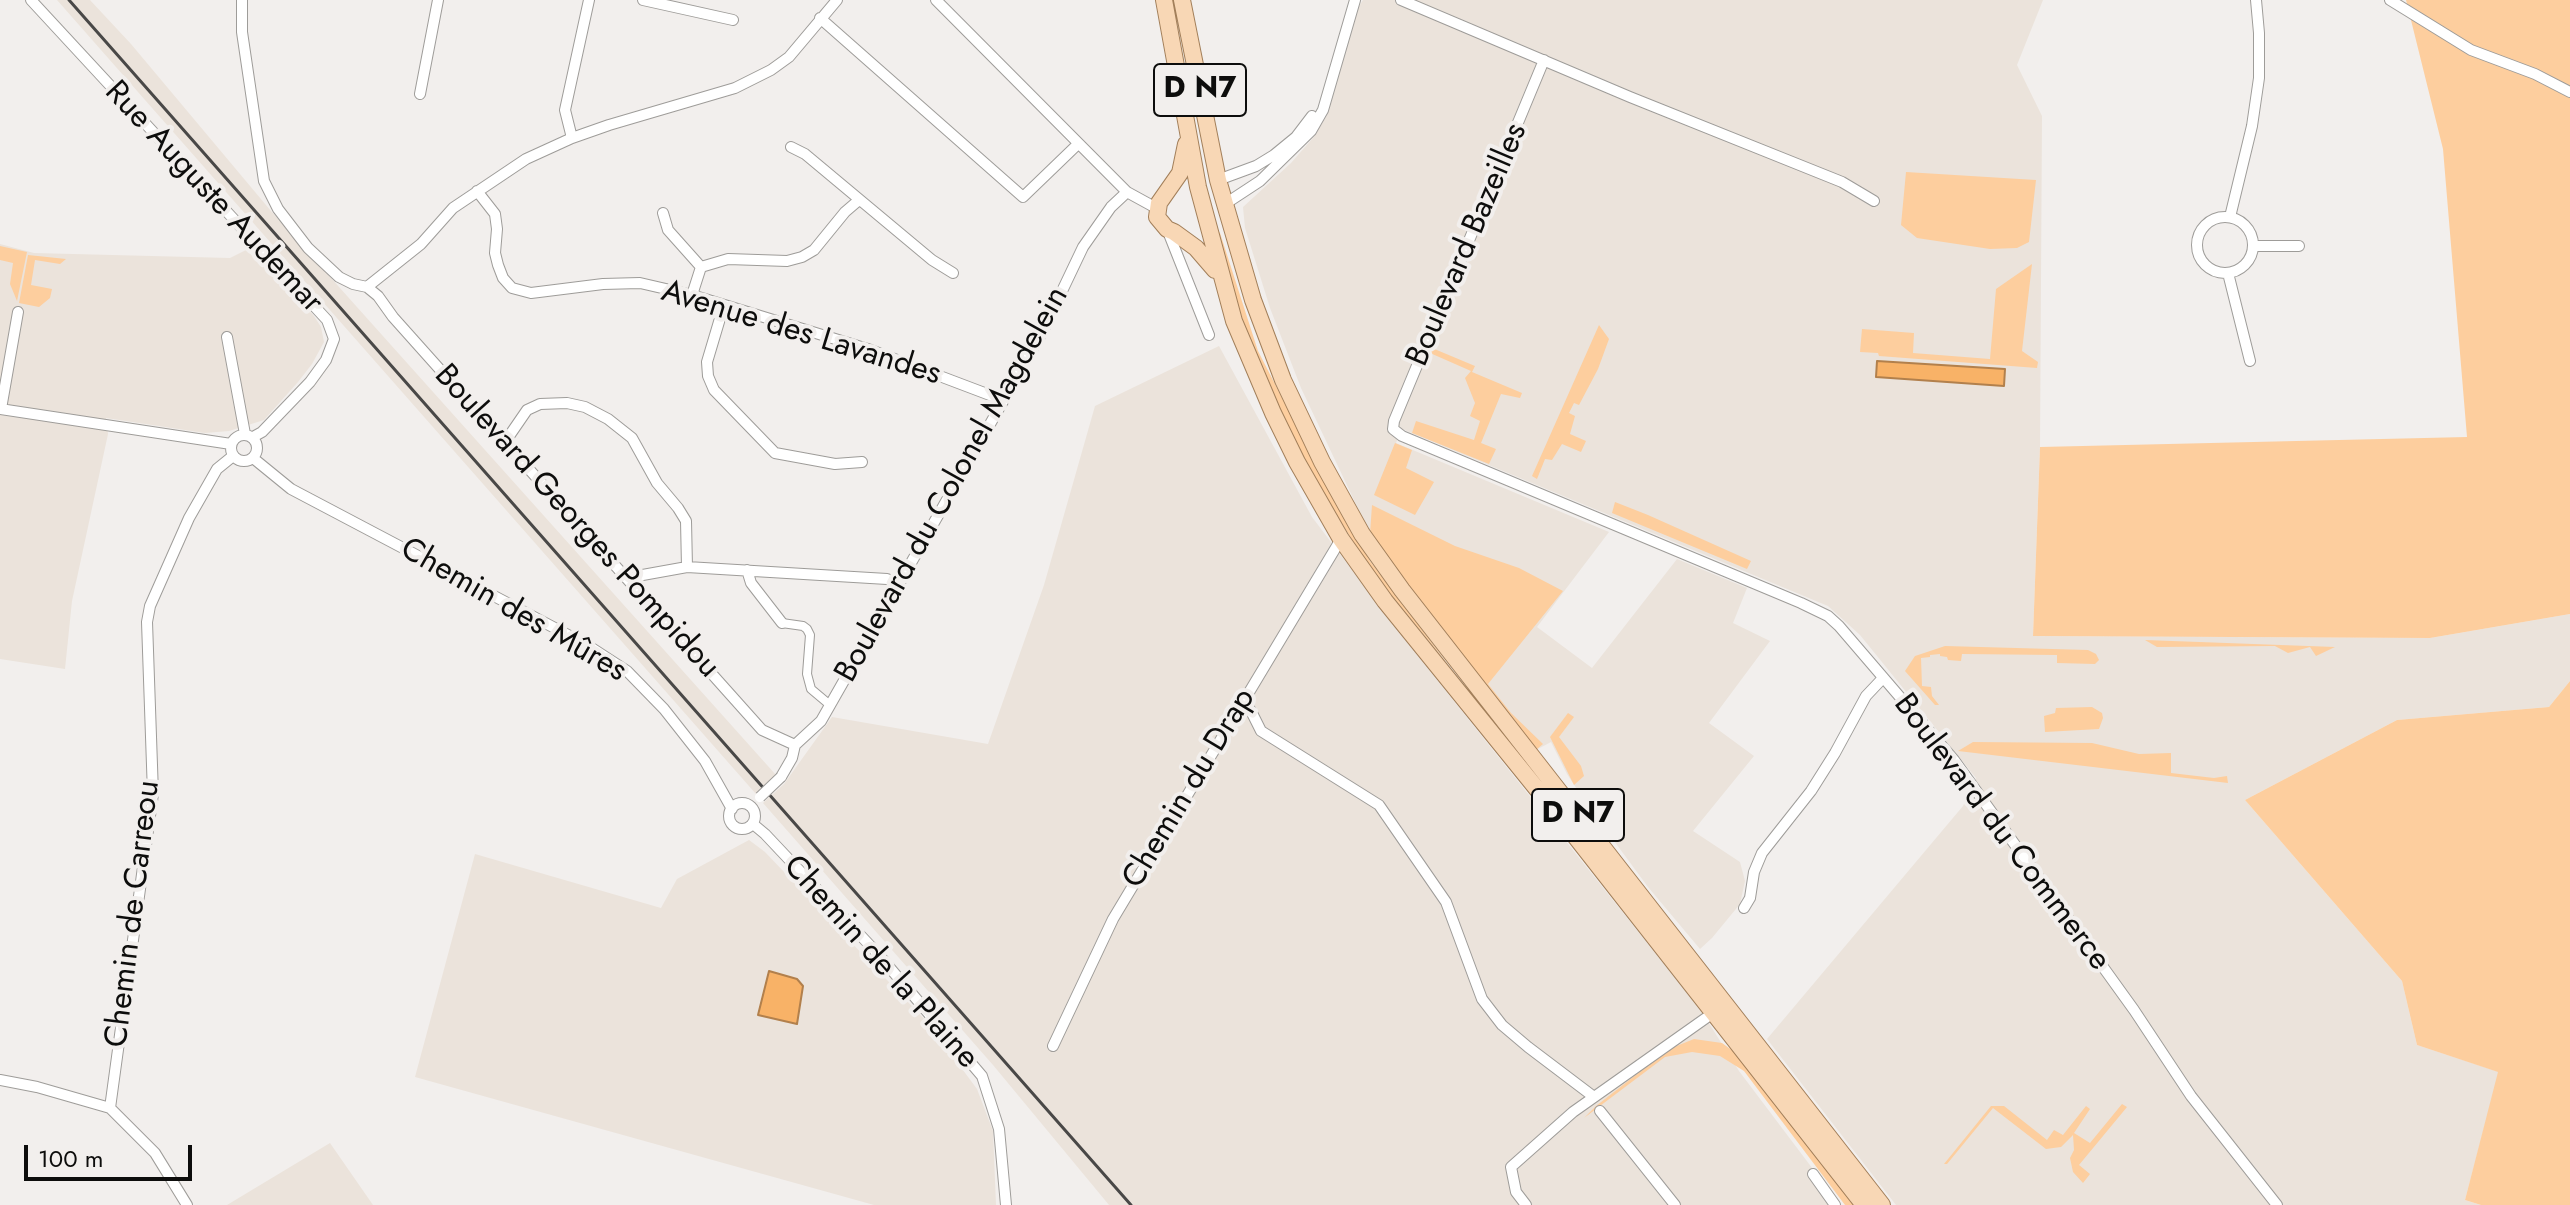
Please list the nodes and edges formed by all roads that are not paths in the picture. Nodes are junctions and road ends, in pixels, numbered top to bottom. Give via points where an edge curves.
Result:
1 (31, 0) edge
2 (242, 0) edge
3 (438, 0) edge
4 (589, 0) edge
5 (643, 0) edge
6 (837, 0) edge
7 (936, 0) edge
8 (1164, 0) edge
9 (1182, 0) edge
10 (1348, 0) edge
11 (1355, 0) edge
12 (1401, 0) edge
13 (2256, 0) edge
14 (2390, 0) edge
15 (820, 18) junction
16 (733, 20) dead end
17 (1544, 60) junction
18 (2570, 92) edge
19 (420, 94) dead end
20 (1187, 132) junction
21 (572, 138) junction
22 (1078, 144) junction
23 (791, 147) dead end
24 (1218, 180) junction
25 (1198, 187) junction
26 (477, 191) junction
27 (1127, 192) junction
28 (859, 200) junction
29 (1874, 201) dead end
30 (1160, 203) junction
31 (1225, 204) junction
32 (663, 213) dead end
33 (1205, 215) junction
34 (2230, 217) junction
35 (1170, 230) junction
36 (2253, 246) junction
37 (2299, 246) dead end
38 (701, 267) junction
39 (953, 273) dead end
40 (2228, 273) junction
41 (1221, 278) junction
42 (367, 287) junction
43 (692, 295) junction
44 (724, 305) junction
45 (18, 312) dead end
46 (1209, 335) dead end
47 (227, 337) dead end
48 (2250, 361) dead end
49 (1003, 400) junction
50 (1, 409) edge
51 (1393, 429) joint
52 (249, 436) junction
53 (505, 442) junction
54 (231, 444) junction
55 (233, 456) junction
56 (253, 458) junction
57 (862, 462) dead end
58 (1341, 539) junction
59 (687, 567) junction
60 (747, 570) junction
61 (629, 581) junction
62 (898, 584) junction
63 (782, 623) joint
64 (1883, 678) junction
65 (1243, 701) junction
66 (830, 705) junction
67 (795, 745) junction
68 (751, 806) junction
69 (732, 809) junction
70 (753, 824) junction
71 (1744, 908) dead end
72 (1713, 1013) junction
73 (1053, 1046) dead end
74 (0, 1080) edge
75 (1594, 1097) junction
76 (110, 1108) junction
77 (1600, 1111) dead end
78 (1813, 1174) dead end
79 (187, 1205) edge
80 (1006, 1205) edge
81 (1526, 1205) edge
82 (1675, 1205) edge
83 (1835, 1205) edge
84 (1864, 1205) edge
85 (1882, 1205) edge
86 (2277, 1205) edge

1 - 52 street, Rue Auguste Audemar via 327,320 334,339 326,360 262,432
2 - 42 street via 264,181 308,248 339,277
3 - 19 street
4 - 21 street via 565,110
5 - 16 street
6 - 15 street
7 - 22 street
8 - 20 main road, D N7
9 - 24 main road, D N7
10 - 24 street via 1322,95 1307,124 1274,155
11 - 31 street via 1323,110 1311,131 1260,181
12 - 17 street
13 - 34 street via 2259,78
14 - 18 street via 2471,50
15 - 21 street via 789,57 735,88
15 - 22 street via 1023,197
17 - 29 street via 1842,182
17 - 51 street, Boulevard Bazeilles
20 - 25 main road, D N7
20 - 30 main road via 1180,173
21 - 26 street via 526,159
22 - 27 street
23 - 28 street
24 - 25 main road
24 - 31 main road, D N7
25 - 30 main road
25 - 33 main road, D N7
26 - 42 street
26 - 43 street, Avenue des Lavandes via 495,214 498,265 512,288 531,293 640,283
27 - 30 street
27 - 49 street, Boulevard du Colonel Magdelein via 1083,247 1049,322
28 - 38 street via 802,257 728,259
28 - 39 street
30 - 35 main road via 1157,217
31 - 33 main road
31 - 85 main road, D N7 via 1283,380 1368,543
32 - 38 street via 668,230
33 - 35 main road via 1191,226
33 - 41 main road, D N7
34 - 36 street via 2246,225
34 - 40 street via 2204,226 2197,244 2210,269
35 - 41 main road via 1196,248
35 - 46 street
36 - 37 street
36 - 40 street via 2244,266
38 - 43 street
40 - 48 street
41 - 58 main road, D N7 via 1261,389
42 - 53 street, Boulevard Georges Pompidou
43 - 44 street, Avenue des Lavandes
44 - 49 street, Avenue des Lavandes via 871,350
44 - 57 street via 707,362 714,390 775,453 835,464
45 - 50 street
47 - 52 street
49 - 62 street, Boulevard du Colonel Magdelein
50 - 54 street
51 - 64 street, Boulevard du Commerce via 1817,611 1839,626
52 - 54 street via 236,436
52 - 56 street via 257,444
53 - 59 street via 527,410 540,404 567,403 608,419 632,438 686,521
53 - 61 street, Boulevard Georges Pompidou
54 - 55 street
55 - 56 street
55 - 76 street, Chemin de Carreou via 217,469 189,518 150,606 153,794
56 - 69 street, Chemin des Mûres via 291,489 627,671 705,761
58 - 65 street, Chemin du Drap
58 - 72 main road, D N7
59 - 60 street
59 - 61 street
60 - 62 street
60 - 63 street
61 - 67 street, Boulevard Georges Pompidou via 762,730
62 - 66 street, Boulevard du Colonel Magdelein
63 - 66 street via 807,629 811,689
64 - 71 street via 1866,696 1811,791 1762,853
64 - 86 street, Boulevard du Commerce via 1954,760 2191,1096
65 - 73 street, Chemin du Drap via 1113,919
65 - 75 street via 1261,731 1379,805 1446,902 1482,999 1502,1025
66 - 67 street, Boulevard du Colonel Magdelein
67 - 68 street, Boulevard du Colonel Magdelein, bridge via 781,777
68 - 69 street via 741,803
68 - 70 street
69 - 70 street via 735,826
70 - 80 street, Chemin de la Plaine via 878,954 982,1076 999,1129
72 - 75 street
72 - 84 main road, D N7
74 - 76 street
75 - 81 street via 1511,1167 1516,1192
76 - 79 street via 155,1153
77 - 82 street
78 - 83 street

